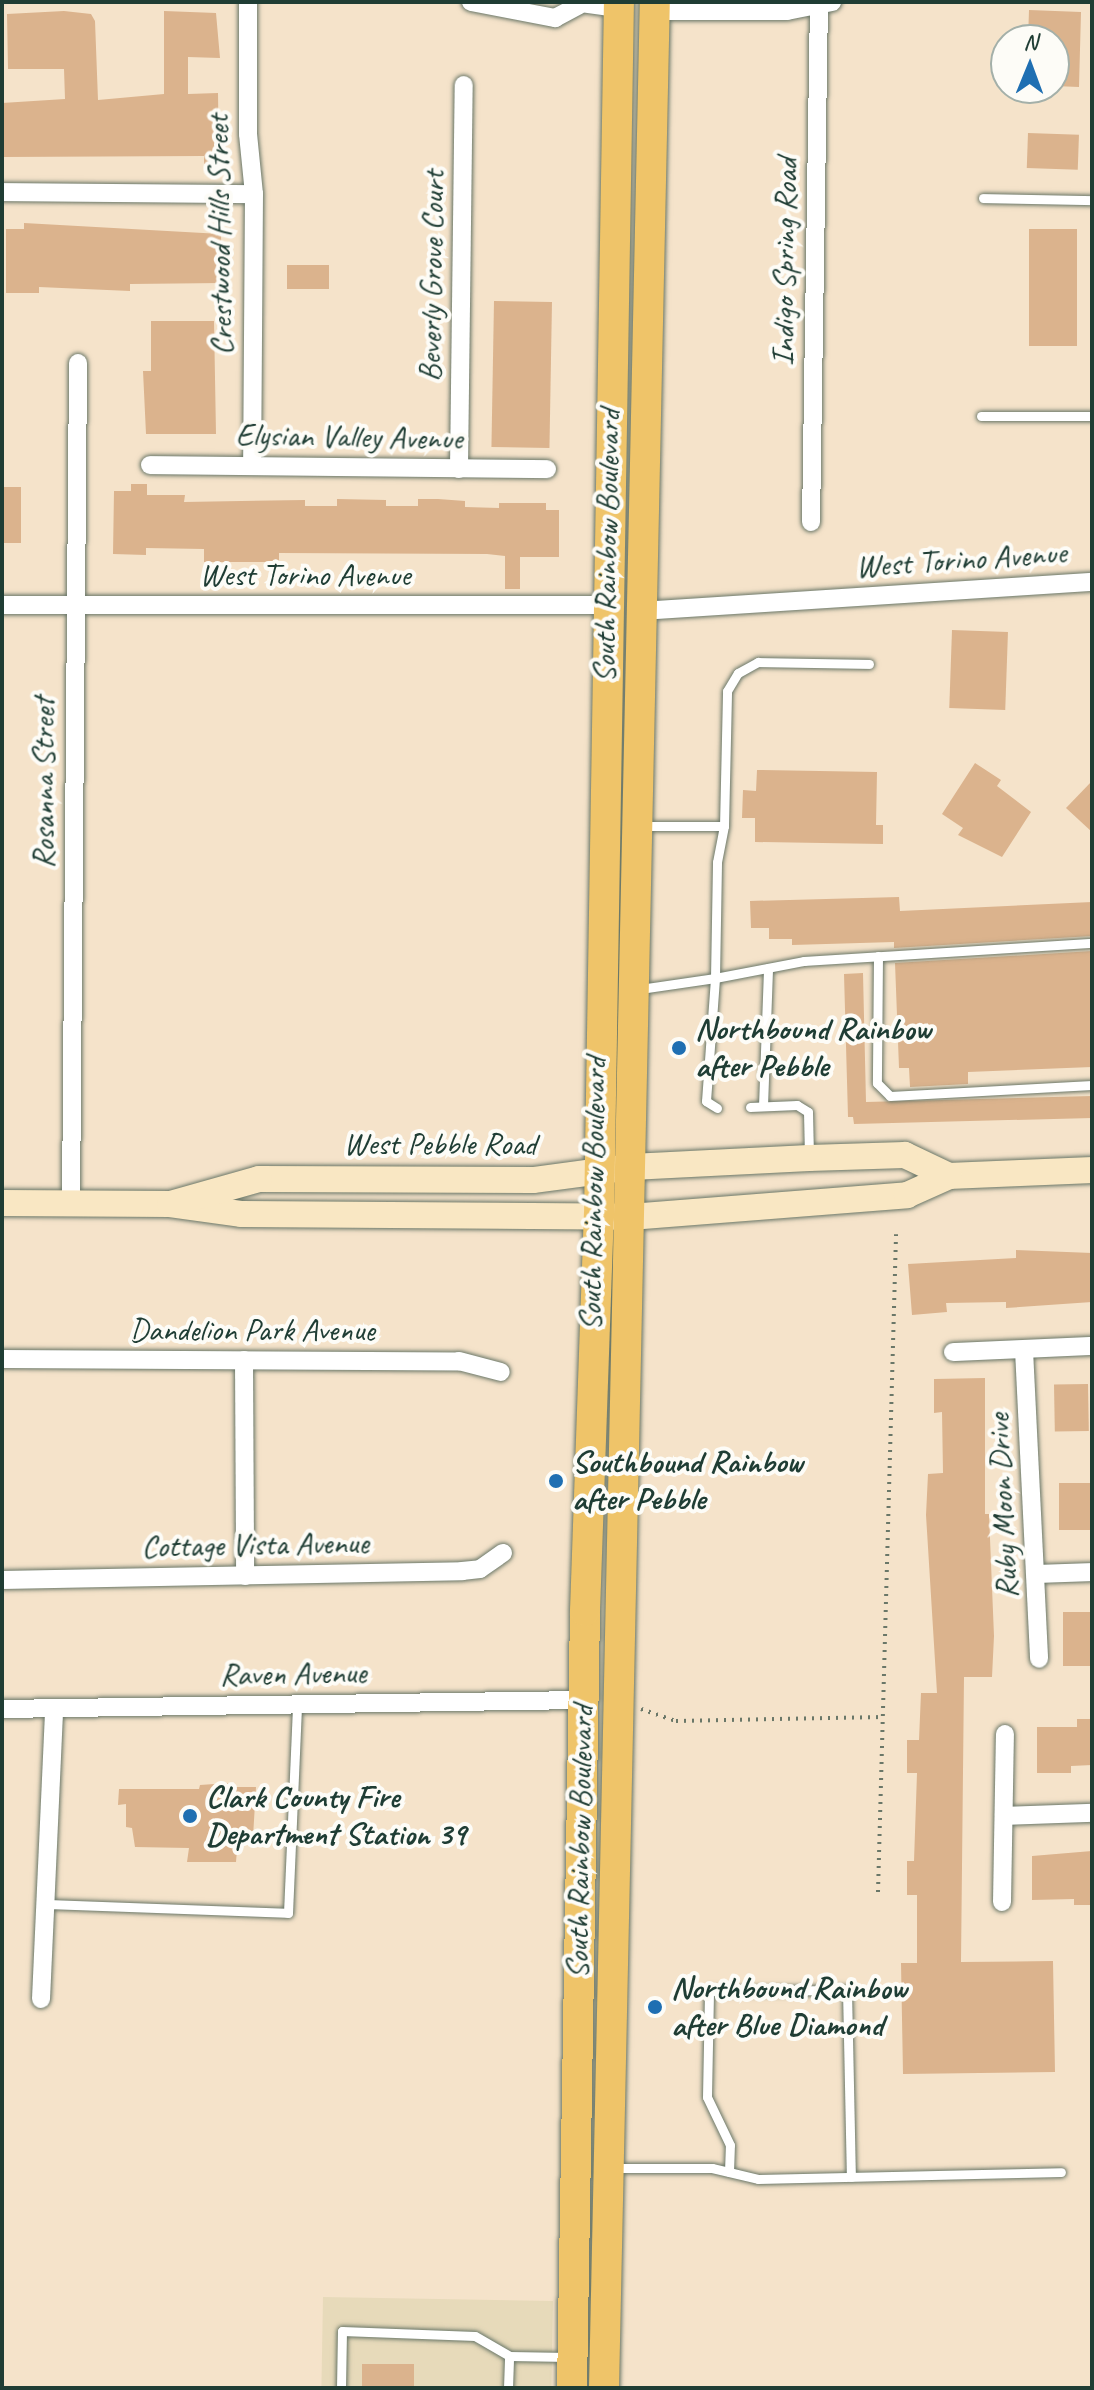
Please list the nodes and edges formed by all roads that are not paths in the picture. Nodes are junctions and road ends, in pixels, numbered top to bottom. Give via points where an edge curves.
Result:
1 (248, 2) edge
2 (476, 3) edge
3 (577, 3) edge
4 (823, 4) edge
5 (618, 5) edge
6 (653, 5) edge
7 (464, 85) dead end
8 (651, 187) junction
9 (2, 192) edge
10 (254, 194) junction
11 (983, 198) dead end
12 (1092, 200) edge
13 (78, 363) dead end
14 (981, 416) dead end
15 (1092, 416) edge
16 (150, 465) dead end
17 (252, 466) junction
18 (459, 469) junction
19 (547, 469) dead end
20 (611, 484) junction
21 (811, 522) dead end
22 (1092, 582) edge
23 (75, 604) junction
24 (2, 605) edge
25 (609, 605) junction
26 (642, 611) junction
27 (869, 664) dead end
28 (637, 815) junction
29 (724, 826) junction
30 (1092, 943) edge
31 (878, 956) junction
32 (768, 968) junction
33 (715, 978) junction
34 (633, 990) junction
35 (753, 1038) dead end
36 (765, 1038) junction
37 (764, 1069) junction
38 (751, 1070) dead end
39 (1092, 1085) edge
40 (763, 1106) junction
41 (750, 1107) dead end
42 (717, 1108) dead end
43 (809, 1158) junction
44 (631, 1167) junction
45 (1092, 1170) edge
46 (599, 1172) junction
47 (949, 1176) junction
48 (71, 1202) junction
49 (2, 1203) edge
50 (170, 1204) junction
51 (599, 1217) junction
52 (630, 1217) junction
53 (1092, 1346) edge
54 (1024, 1350) junction
55 (953, 1352) dead end
56 (2, 1359) edge
57 (244, 1360) junction
58 (501, 1372) dead end
59 (503, 1553) dead end
60 (1092, 1572) edge
61 (1038, 1574) junction
62 (245, 1576) junction
63 (2, 1580) edge
64 (585, 1611) junction
65 (1039, 1659) dead end
66 (584, 1700) junction
67 (619, 1703) junction
68 (297, 1705) junction
69 (2, 1709) edge
70 (54, 1709) junction
71 (1005, 1734) dead end
72 (616, 1790) junction
73 (1092, 1813) edge
74 (1004, 1816) junction
75 (1002, 1902) dead end
76 (45, 1904) junction
77 (41, 1999) dead end
78 (608, 2168) junction
79 (729, 2172) junction
80 (1061, 2172) dead end
81 (851, 2177) junction
82 (509, 2356) junction
83 (573, 2357) junction
84 (341, 2388) edge
85 (508, 2388) edge
86 (572, 2388) edge
87 (604, 2388) edge

1 - 10 street, Crestwood Hills Street via 248,134
2 - 3 street via 555,18
3 - 5 street
4 - 6 street
4 - 21 street, Indigo Spring Road
5 - 8 main road via 635,34 635,124
5 - 20 main road, South Rainbow Boulevard
6 - 8 main road, South Rainbow Boulevard
7 - 18 street, Beverly Grove Court
8 - 26 main road, South Rainbow Boulevard
9 - 10 street
10 - 17 street, Crestwood Hills Street
11 - 12 lane
13 - 23 street, Rosanna Street
14 - 15 lane
16 - 17 street, Elysian Valley Avenue
17 - 18 street, Elysian Valley Avenue
18 - 19 street, Elysian Valley Avenue
20 - 25 main road, South Rainbow Boulevard
20 - 26 main road via 626,511 628,572
22 - 26 street, West Torino Avenue
23 - 24 street, West Torino Avenue
23 - 25 street, West Torino Avenue
23 - 48 street, Rosanna Street
25 - 28 main road via 626,666 626,758
25 - 46 main road, South Rainbow Boulevard
26 - 28 main road, South Rainbow Boulevard
27 - 29 lane via 758,662 738,673 727,691
28 - 29 lane
28 - 34 main road, South Rainbow Boulevard
29 - 33 lane via 717,862
30 - 31 lane
31 - 32 lane
31 - 39 lane via 877,1083 890,1096
32 - 33 lane
32 - 36 lane
33 - 34 lane
33 - 42 lane via 706,1101
34 - 44 main road, South Rainbow Boulevard
35 - 36 lane
36 - 37 lane
37 - 38 lane
37 - 40 lane
40 - 41 lane
40 - 43 lane via 797,1105 808,1112
43 - 44 street, West Pebble Road
43 - 47 street, West Pebble Road via 905,1155
44 - 46 street, West Pebble Road
44 - 52 main road, South Rainbow Boulevard
45 - 47 street, West Pebble Road
46 - 50 street, West Pebble Road via 533,1180 259,1179
46 - 51 main road, South Rainbow Boulevard
47 - 52 street, West Pebble Road via 907,1195
48 - 49 street, West Pebble Road
48 - 50 street, West Pebble Road
50 - 51 street, West Pebble Road via 242,1214
51 - 52 street, West Pebble Road
51 - 64 main road, South Rainbow Boulevard
52 - 67 main road, South Rainbow Boulevard
53 - 54 street
54 - 55 street
54 - 61 street, Ruby Moon Drive
56 - 57 street, Dandelion Park Avenue
57 - 58 street, Dandelion Park Avenue via 459,1361
57 - 62 street
59 - 62 street, Cottage Vista Avenue via 480,1569 462,1571
60 - 61 street
61 - 65 street, Ruby Moon Drive
62 - 63 street, Cottage Vista Avenue
64 - 66 main road, South Rainbow Boulevard
64 - 67 main road via 604,1631 606,1692
66 - 68 street, Raven Avenue
66 - 72 main road via 592,1702 600,1716 601,1775
66 - 83 main road, South Rainbow Boulevard
67 - 72 main road, South Rainbow Boulevard
68 - 70 street, Raven Avenue
68 - 76 lane via 288,1913
69 - 70 street, Raven Avenue
70 - 76 street
71 - 74 street
72 - 78 main road, South Rainbow Boulevard
73 - 74 street
74 - 75 street
76 - 77 street
78 - 79 lane
78 - 87 main road, South Rainbow Boulevard
79 - 81 lane via 758,2179
79 - 81 lane via 730,2145 707,2097 709,1991 847,1990
80 - 81 lane
82 - 83 lane
82 - 84 lane via 475,2336 342,2331
82 - 85 lane
83 - 86 main road, South Rainbow Boulevard

